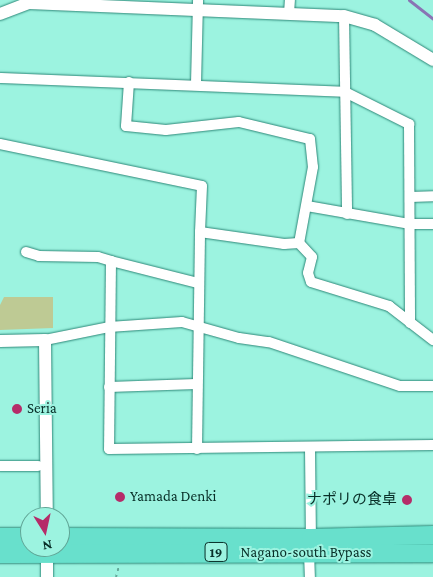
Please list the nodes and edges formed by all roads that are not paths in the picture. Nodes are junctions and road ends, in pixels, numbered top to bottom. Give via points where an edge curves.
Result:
1 (290, 0) edge
2 (29, 2) edge
3 (106, 3) edge
4 (198, 5) edge
5 (0, 14) edge
6 (289, 14) junction
7 (344, 16) junction
8 (433, 60) edge
9 (0, 78) edge
10 (129, 82) junction
11 (196, 84) junction
12 (345, 92) junction
13 (0, 144) edge
14 (433, 196) edge
15 (410, 197) junction
16 (307, 206) junction
17 (347, 214) junction
18 (410, 224) junction
19 (433, 224) edge
20 (200, 232) junction
21 (299, 243) junction
22 (26, 252) dead end
23 (111, 261) junction
24 (198, 283) junction
25 (410, 323) junction
26 (200, 326) junction
27 (109, 327) junction
28 (45, 340) junction
29 (433, 340) edge
30 (0, 341) edge
31 (196, 384) junction
32 (433, 386) edge
33 (109, 387) junction
34 (433, 445) edge
35 (310, 448) junction
36 (197, 449) junction
37 (0, 466) edge
38 (38, 466) dead end
39 (47, 507) edge
40 (433, 535) edge
41 (20, 536) edge
42 (0, 537) edge
43 (70, 537) edge
44 (310, 545) junction
45 (70, 550) edge
46 (20, 552) edge
47 (433, 553) edge
48 (0, 554) edge
49 (47, 557) edge
50 (47, 577) edge
51 (310, 577) edge

1 - 6 street
2 - 3 street
2 - 5 street
3 - 4 street
4 - 6 street
4 - 11 street
6 - 7 street
7 - 8 street via 375,26
7 - 12 street
9 - 10 street
10 - 11 street
10 - 16 street via 126,126 173,130 239,122 310,139 313,167
11 - 12 street
12 - 15 street via 409,124
12 - 17 street
13 - 20 street via 202,186
14 - 15 street
15 - 18 street
16 - 17 street
16 - 21 street
17 - 18 street
18 - 19 street
18 - 25 street
20 - 21 street via 284,244
20 - 24 street
21 - 25 street via 312,257 308,273 311,282 388,306
22 - 23 street via 39,256 98,257
23 - 24 street
23 - 27 street
24 - 26 street
25 - 29 street
26 - 27 street via 182,322
26 - 31 street
26 - 32 street via 239,338 269,342 400,386
27 - 28 street
27 - 33 street
28 - 30 street
28 - 39 street
31 - 33 street
31 - 36 street
33 - 36 street via 109,449
34 - 35 street
35 - 36 street
35 - 44 street
37 - 38 street
40 - 44 highway, Nagano-south Bypass / 19
41 - 42 highway
43 - 44 highway, Nagano-south Bypass / 19
44 - 45 highway, Nagano-south Bypass / 19
44 - 47 highway, Nagano-south Bypass / 19
44 - 51 street
46 - 48 highway, Nagano-south Bypass / 19
49 - 50 street

